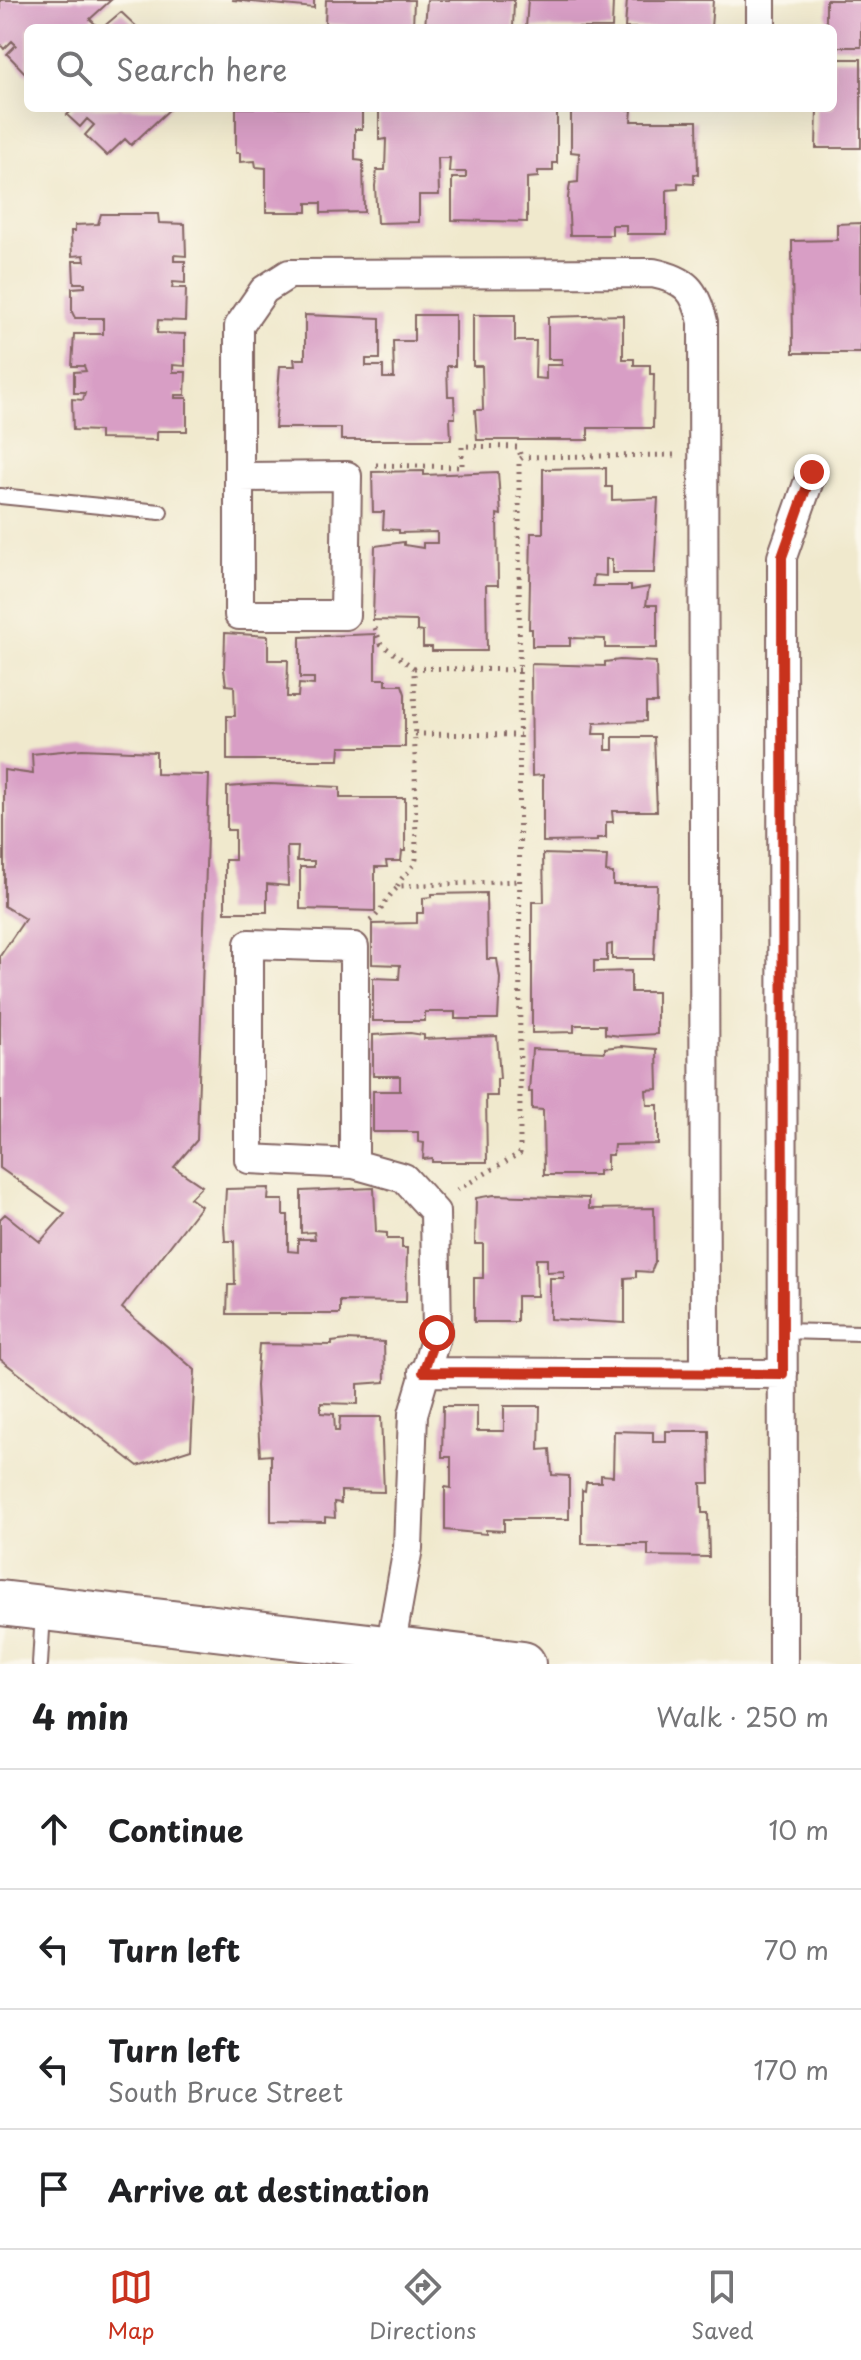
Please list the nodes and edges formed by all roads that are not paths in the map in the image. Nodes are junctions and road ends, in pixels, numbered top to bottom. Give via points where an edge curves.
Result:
1 (761, 0) edge
2 (761, 24) edge
3 (812, 472) dead end
4 (239, 477) junction
5 (0, 496) edge
6 (160, 512) dead end
7 (354, 1164) junction
8 (783, 1331) junction
9 (861, 1333) edge
10 (423, 1372) junction
11 (705, 1374) junction
12 (783, 1374) junction
13 (0, 1603) edge
14 (43, 1608) junction
15 (390, 1656) edge
16 (40, 1664) edge
17 (523, 1664) edge
18 (783, 1664) edge

1 - 2 street
3 - 8 street via 782,557
4 - 4 street via 347,476 345,615 239,615
4 - 11 street via 239,326 264,290 289,274 653,273 681,280 693,294 703,322
5 - 6 lane
7 - 7 street via 249,1159 249,944 354,947
7 - 10 street via 404,1178 435,1212 437,1333
8 - 9 lane
8 - 12 street
10 - 11 street
10 - 15 street via 413,1414 408,1548
11 - 12 street
12 - 18 street
13 - 14 main road
14 - 15 main road
14 - 16 lane
15 - 17 main road

